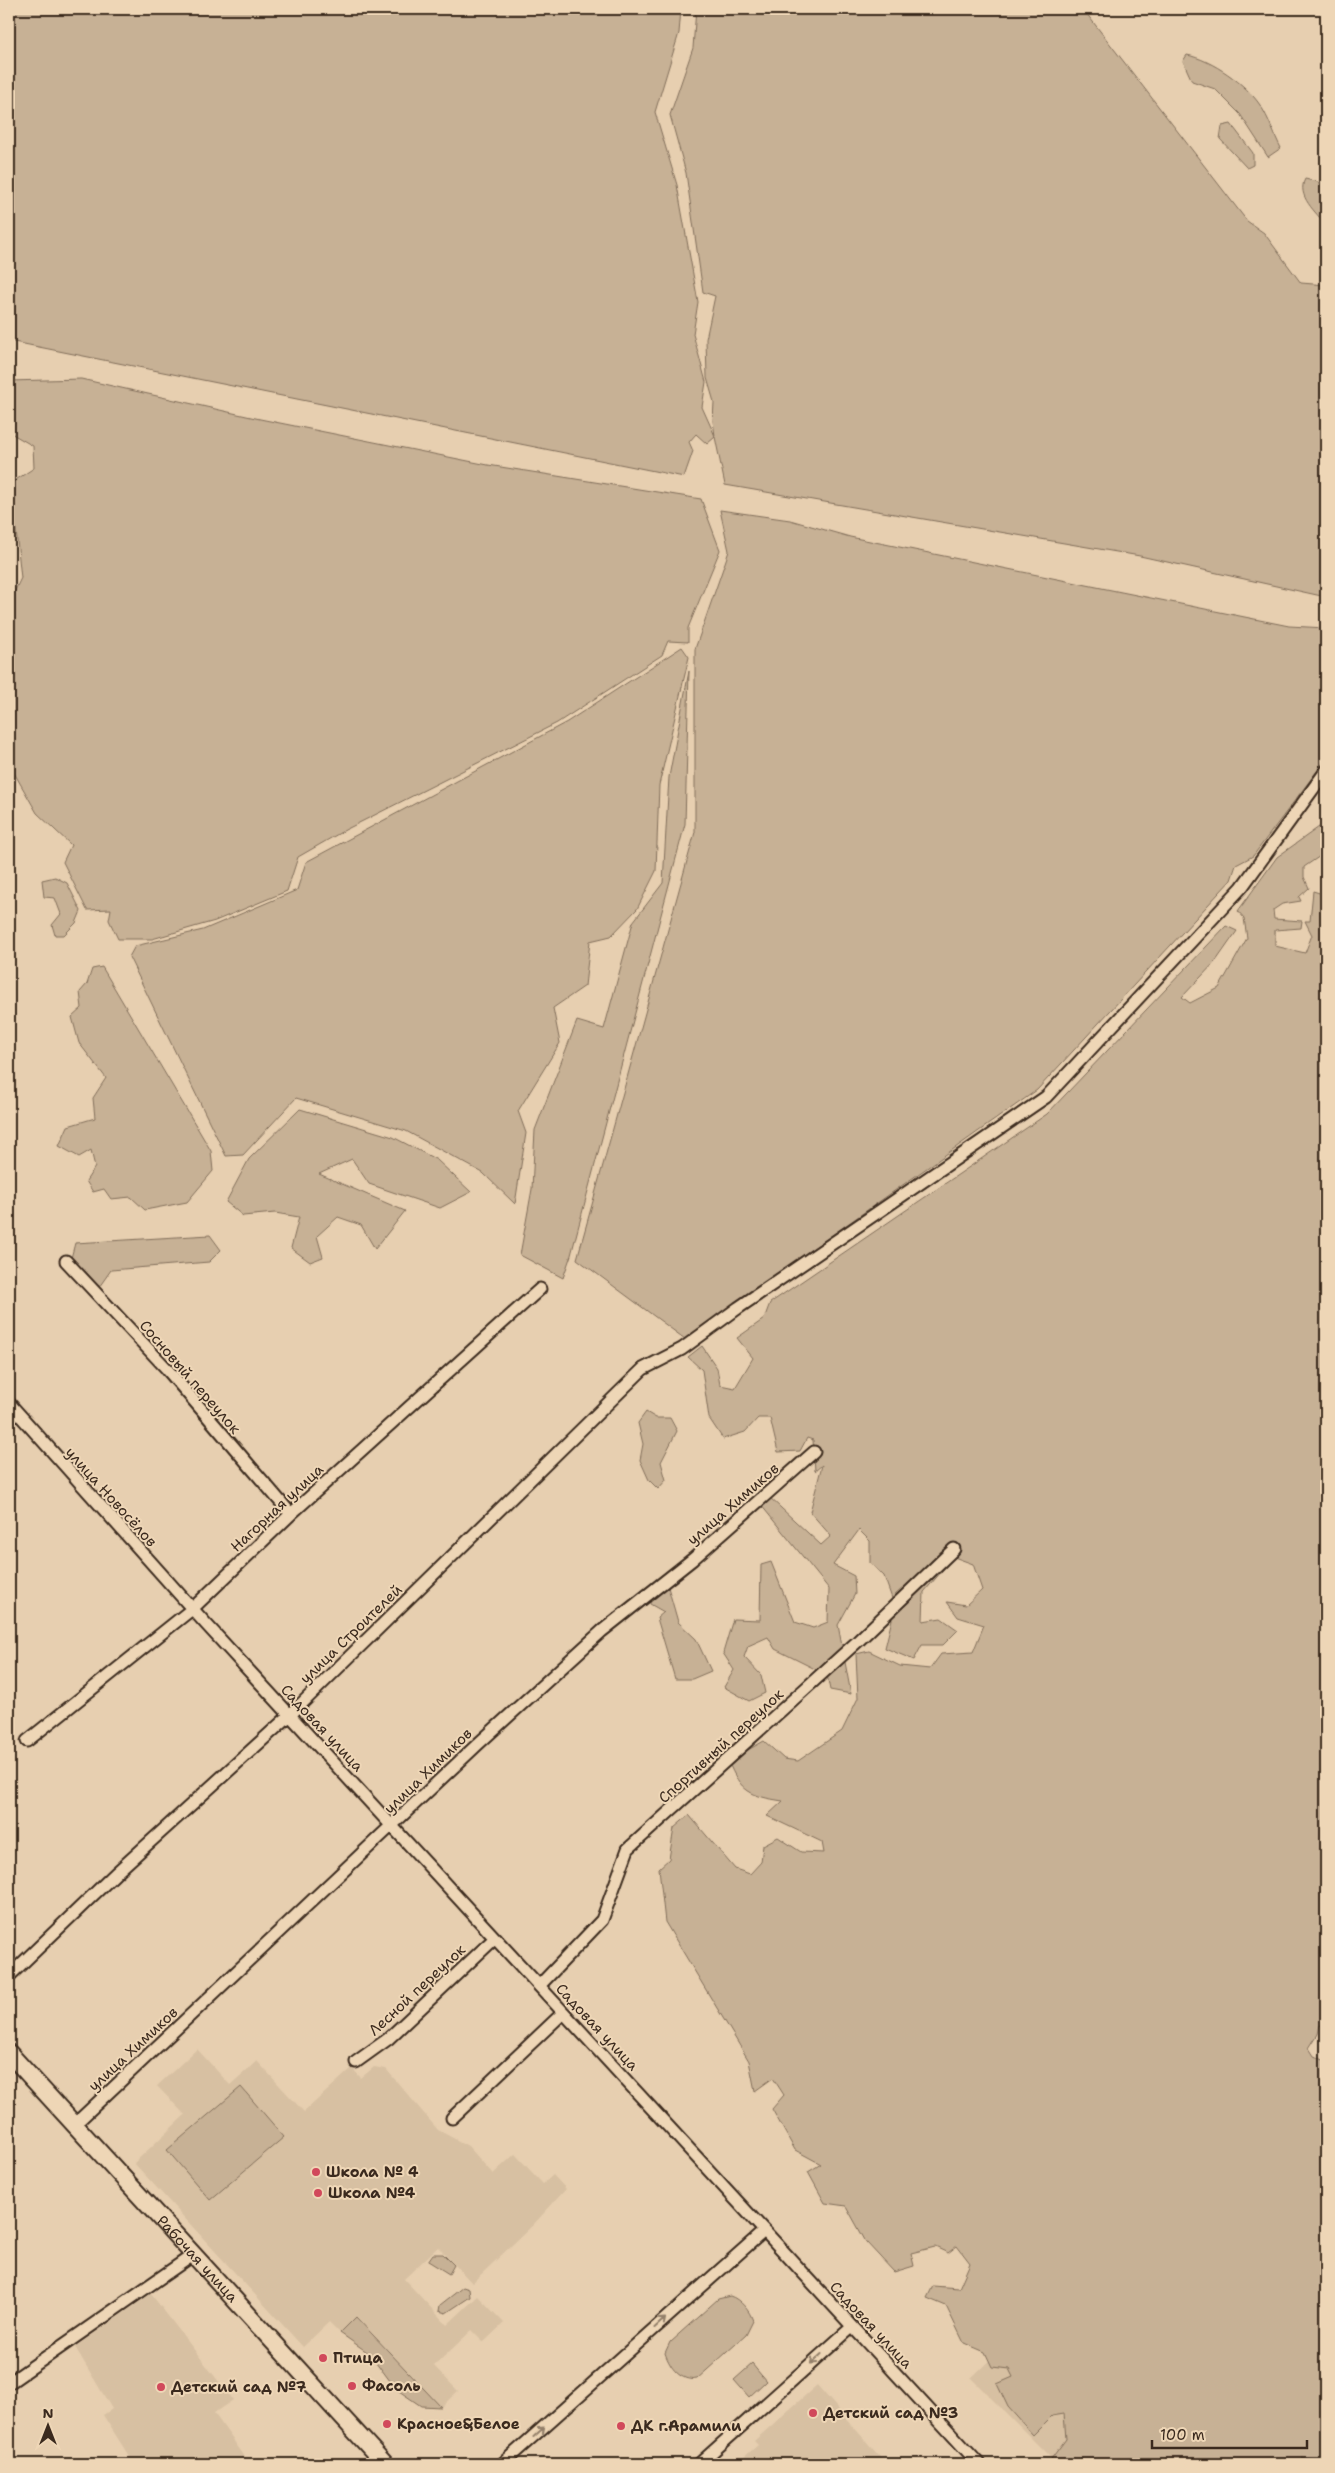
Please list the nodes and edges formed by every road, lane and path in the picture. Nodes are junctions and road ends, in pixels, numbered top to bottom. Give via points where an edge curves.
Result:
1 (1326, 771) edge
2 (66, 1261) dead end
3 (540, 1289) dead end
4 (9, 1404) edge
5 (814, 1452) dead end
6 (291, 1514) junction
7 (954, 1549) dead end
8 (192, 1609) junction
9 (290, 1715) junction
10 (27, 1741) dead end
11 (392, 1826) junction
12 (495, 1938) junction
13 (9, 1976) edge
14 (539, 1986) junction
15 (564, 2013) junction
16 (9, 2053) edge
17 (356, 2062) dead end
18 (452, 2118) dead end
19 (74, 2125) junction
20 (764, 2230) junction
21 (193, 2255) junction
22 (852, 2326) junction
23 (9, 2383) edge
24 (385, 2464) edge
25 (502, 2464) edge
26 (699, 2464) edge
27 (979, 2464) edge

1 - 9 street, улица Строителей via 1242,887 1046,1097 682,1349 643,1369
2 - 6 street, Сосновый переулок via 166,1368
3 - 6 street, Нагорная улица
4 - 8 street, улица Новосёлов
5 - 11 street, улица Химиков via 692,1559 602,1631
6 - 8 street, Нагорная улица
7 - 14 street, Спортивный переулок via 858,1641 628,1849 602,1920
8 - 9 street, Садовая улица
8 - 10 street, Нагорная улица
9 - 11 street, Садовая улица
9 - 13 street, улица Строителей via 117,1872
11 - 12 street, Садовая улица
11 - 19 street, улица Химиков
12 - 14 street, Садовая улица
12 - 17 street, Лесной переулок via 388,2039
14 - 15 street, Садовая улица
15 - 18 street
15 - 20 street, Садовая улица
16 - 19 main road, Рабочая улица
19 - 21 main road, Рабочая улица
20 - 22 street, Садовая улица
25 -> 20 street
21 - 23 street
21 - 24 main road, Рабочая улица
22 -> 26 street
22 - 27 street, Садовая улица

